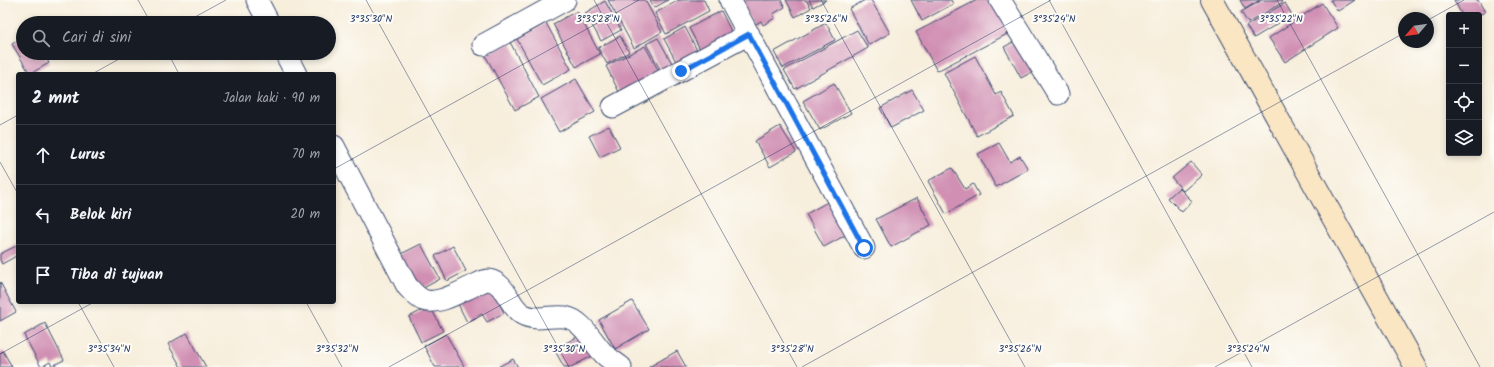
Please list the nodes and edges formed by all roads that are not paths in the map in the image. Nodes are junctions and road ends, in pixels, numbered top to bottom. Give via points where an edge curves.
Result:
1 (257, 0) edge
2 (565, 0) edge
3 (730, 0) edge
4 (1000, 0) edge
5 (1212, 0) edge
6 (265, 16) edge
7 (749, 34) junction
8 (483, 45) dead end
9 (289, 60) edge
10 (295, 72) edge
11 (1058, 94) dead end
12 (613, 107) dead end
13 (336, 150) edge
14 (864, 248) dead end
15 (621, 367) edge
16 (1416, 367) edge

1 - 6 street
2 - 8 street
3 - 7 street
4 - 11 street
5 - 16 street
7 - 12 street
7 - 14 street
9 - 10 street
13 - 15 street via 407,286 416,295 430,302 439,301 485,280 495,282 501,286 514,307 528,317 565,317 580,324 605,354

